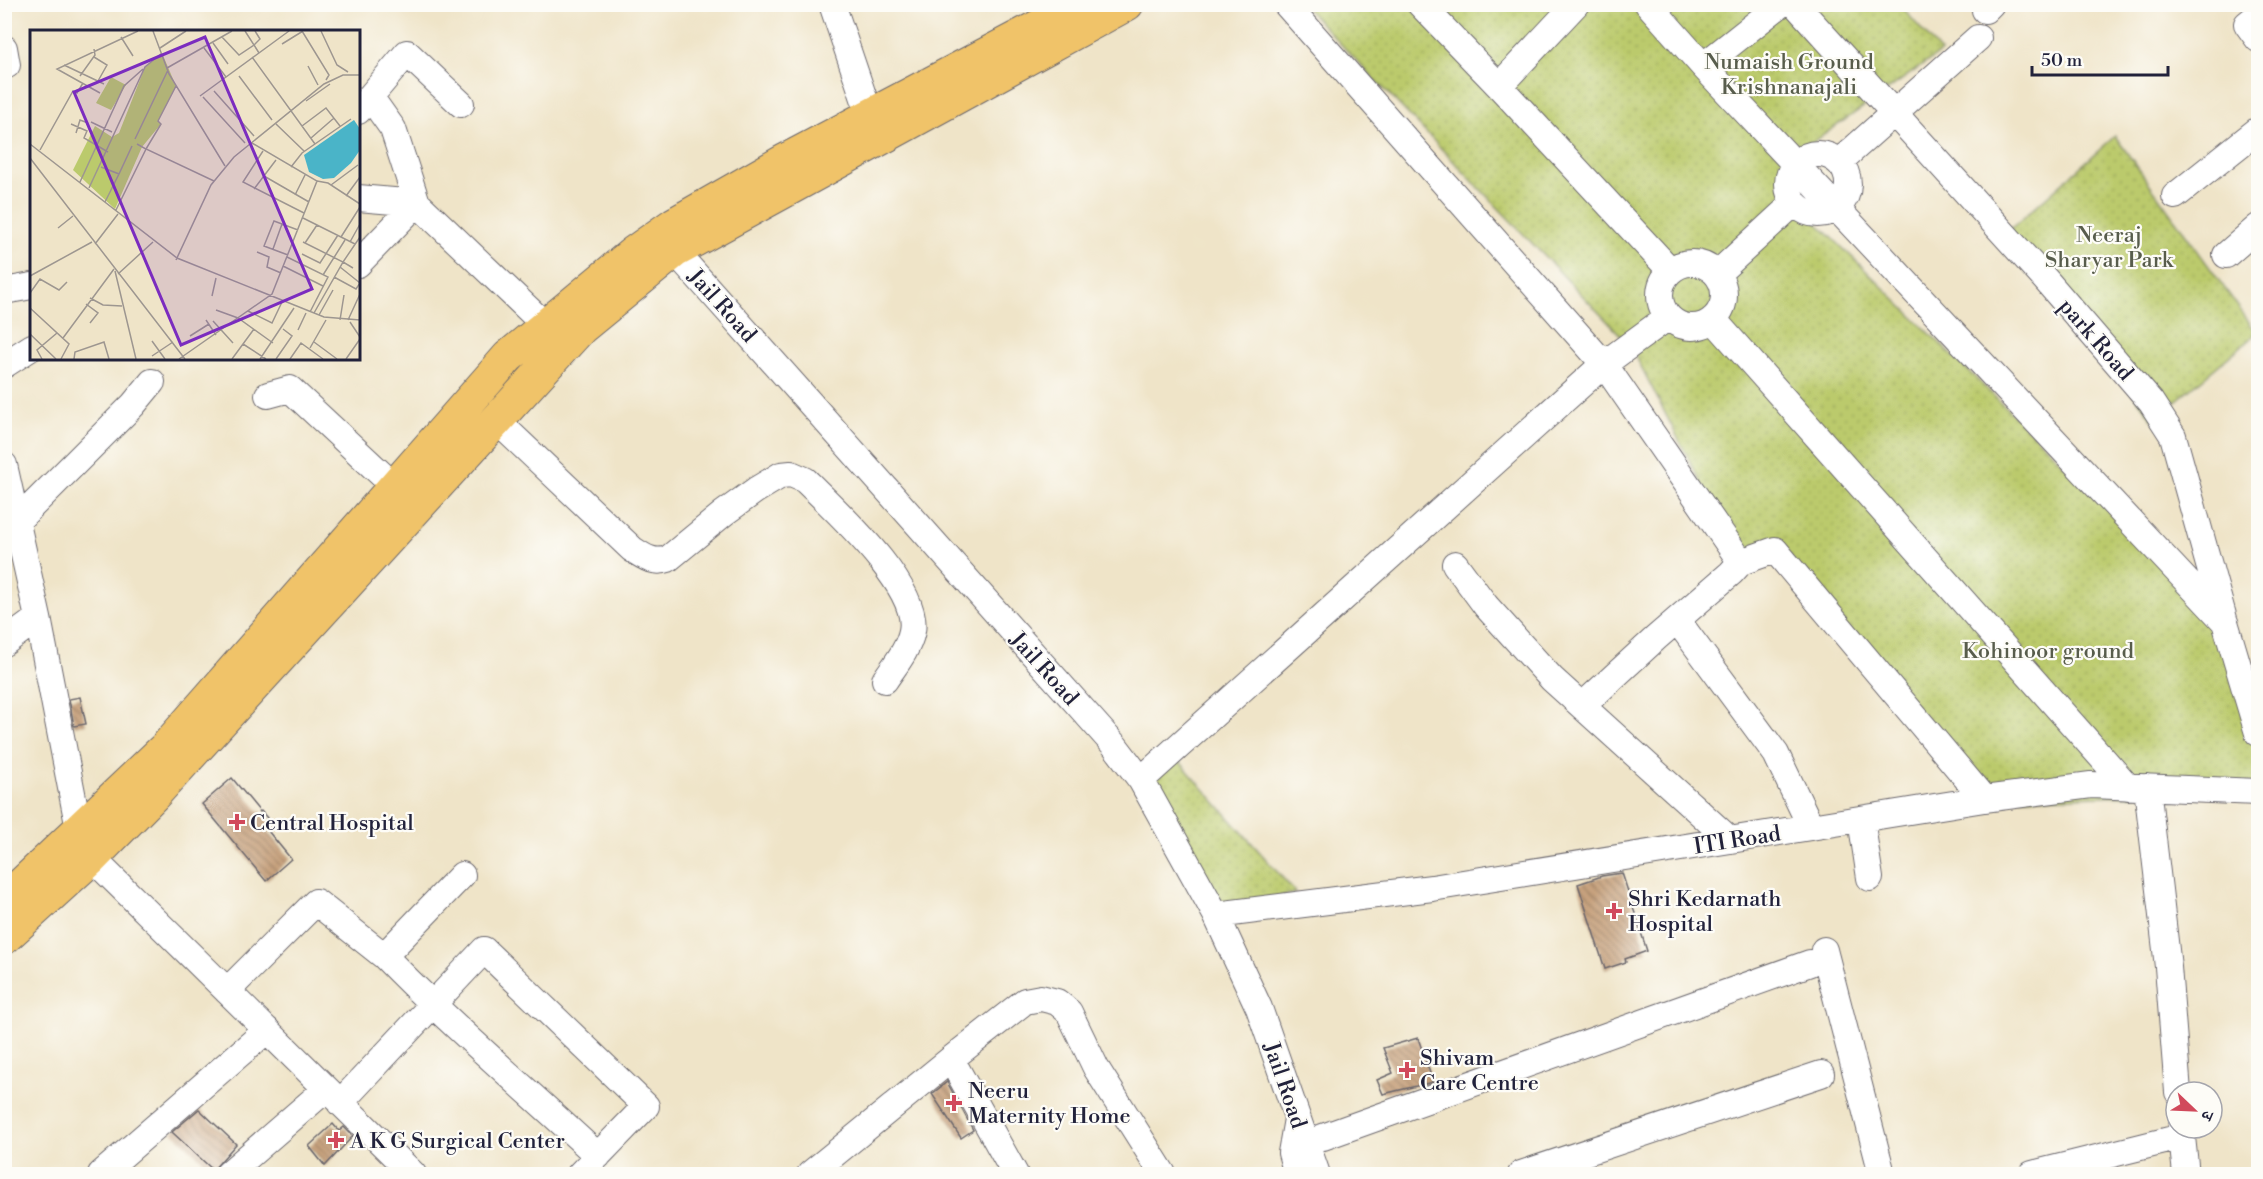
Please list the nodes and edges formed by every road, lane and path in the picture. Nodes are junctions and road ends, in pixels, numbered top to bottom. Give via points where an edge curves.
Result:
1 (832, 4) edge
2 (1081, 4) edge
3 (1127, 4) edge
4 (1286, 4) edge
5 (1420, 4) edge
6 (1576, 4) edge
7 (1648, 4) edge
8 (1781, 4) edge
9 (1795, 4) edge
10 (2259, 15) edge
11 (1978, 38) dead end
12 (2259, 39) edge
13 (1703, 66) junction
14 (1499, 87) junction
15 (365, 104) edge
16 (461, 104) dead end
17 (1893, 114) junction
18 (870, 116) junction
19 (2259, 130) edge
20 (1839, 162) junction
21 (1795, 164) junction
22 (2175, 196) dead end
23 (360, 198) edge
24 (417, 203) junction
25 (1793, 204) junction
26 (1837, 208) junction
27 (2259, 227) edge
28 (668, 243) junction
29 (2226, 255) dead end
30 (360, 262) edge
31 (1670, 270) junction
32 (1717, 274) junction
33 (30, 286) edge
34 (4, 291) edge
35 (1668, 317) junction
36 (1713, 319) junction
37 (546, 326) junction
38 (30, 348) edge
39 (1604, 364) junction
40 (4, 365) edge
41 (152, 382) dead end
42 (268, 395) dead end
43 (497, 421) junction
44 (4, 465) edge
45 (394, 486) junction
46 (11, 525) edge
47 (1741, 562) junction
48 (1455, 564) dead end
49 (38, 618) junction
50 (1677, 620) junction
51 (2225, 622) junction
52 (4, 643) edge
53 (885, 680) dead end
54 (1582, 706) junction
55 (2259, 732) edge
56 (1141, 780) junction
57 (2138, 787) junction
58 (2259, 792) edge
59 (1984, 799) junction
60 (1861, 819) junction
61 (1811, 827) junction
62 (1730, 840) junction
63 (85, 844) junction
64 (462, 874) dead end
65 (1870, 878) dead end
66 (4, 901) edge
67 (1216, 915) junction
68 (4, 938) edge
69 (384, 956) junction
70 (227, 991) junction
71 (432, 1006) junction
72 (267, 1030) junction
73 (951, 1059) junction
74 (1821, 1074) dead end
75 (2177, 1080) edge
76 (333, 1096) junction
77 (1294, 1108) junction
78 (1323, 1137) junction
79 (2164, 1137) edge
80 (2182, 1140) edge
81 (598, 1156) junction
82 (1316, 1172) edge
83 (101, 1174) edge
84 (228, 1174) edge
85 (413, 1174) edge
86 (580, 1174) edge
87 (810, 1174) edge
88 (1015, 1174) edge
89 (1163, 1174) edge
90 (1521, 1174) edge
91 (1882, 1174) edge
92 (2032, 1174) edge
93 (2186, 1174) edge

1 - 18 street
2 - 18 main road
3 - 28 main road
4 - 39 street
5 - 14 street
6 - 14 street
7 - 13 street
8 - 13 street
9 - 17 street, park Road
10 - 12 street via 2247,24
11 - 17 street
13 - 21 street
14 - 31 street
15 - 16 street via 407,53
15 - 24 street via 393,129
17 - 20 street
17 - 51 street, park Road via 2045,279 2151,402 2173,436
18 - 28 main road via 726,194
19 - 22 street
20 - 21 street via 1817,153
20 - 26 street via 1849,183 1847,195
21 - 25 street via 1787,185
21 - 26 street
23 - 24 street
24 - 30 street
24 - 37 street
25 - 26 street via 1819,215
25 - 32 street
26 - 51 street
27 - 29 street
28 - 37 main road via 633,253
28 - 43 main road via 582,328
28 - 56 street, Jail Road
31 - 32 street via 1694,262
31 - 35 street via 1659,293
32 - 36 street via 1724,297
33 - 34 street
35 - 36 street via 1677,325 1690,328
35 - 39 street
36 - 57 street
37 - 45 main road via 508,357
38 - 40 street
39 - 47 street
39 - 56 street
41 - 46 street
42 - 45 street via 290,389
43 - 53 street via 632,549 660,562 781,475 791,474 804,480 872,546 906,597 913,629 906,649
43 - 63 main road via 153,796
44 - 46 street
45 - 63 main road
46 - 49 street
47 - 50 street
47 - 59 street via 1775,550
48 - 54 street via 1552,679
49 - 52 street
49 - 63 street
50 - 54 street
50 - 61 street via 1776,754
51 - 55 street, park Road
54 - 62 street
56 - 67 street, Jail Road
57 - 58 street, ITI Road
57 - 59 street, ITI Road via 2091,785
57 - 75 street via 2168,967
59 - 60 street, ITI Road
60 - 61 street, ITI Road
60 - 65 street
61 - 62 street, ITI Road
62 - 67 street, ITI Road via 1432,888
63 - 66 main road
63 - 68 main road
63 - 70 street
64 - 69 street
67 - 77 street, Jail Road via 1259,1008
69 - 70 street via 316,902
69 - 71 street
70 - 72 street
71 - 76 street
71 - 81 street
71 - 81 street via 484,950 646,1106
72 - 76 street
72 - 83 street
73 - 87 street
73 - 88 street
73 - 89 street via 1025,1001 1041,998 1057,1002 1070,1012 1095,1068
74 - 90 street
76 - 84 street
76 - 85 street
77 - 78 street
77 - 82 street, Jail Road
78 - 82 street
78 - 91 street via 1817,956
79 - 92 street
80 - 93 street
81 - 86 street

